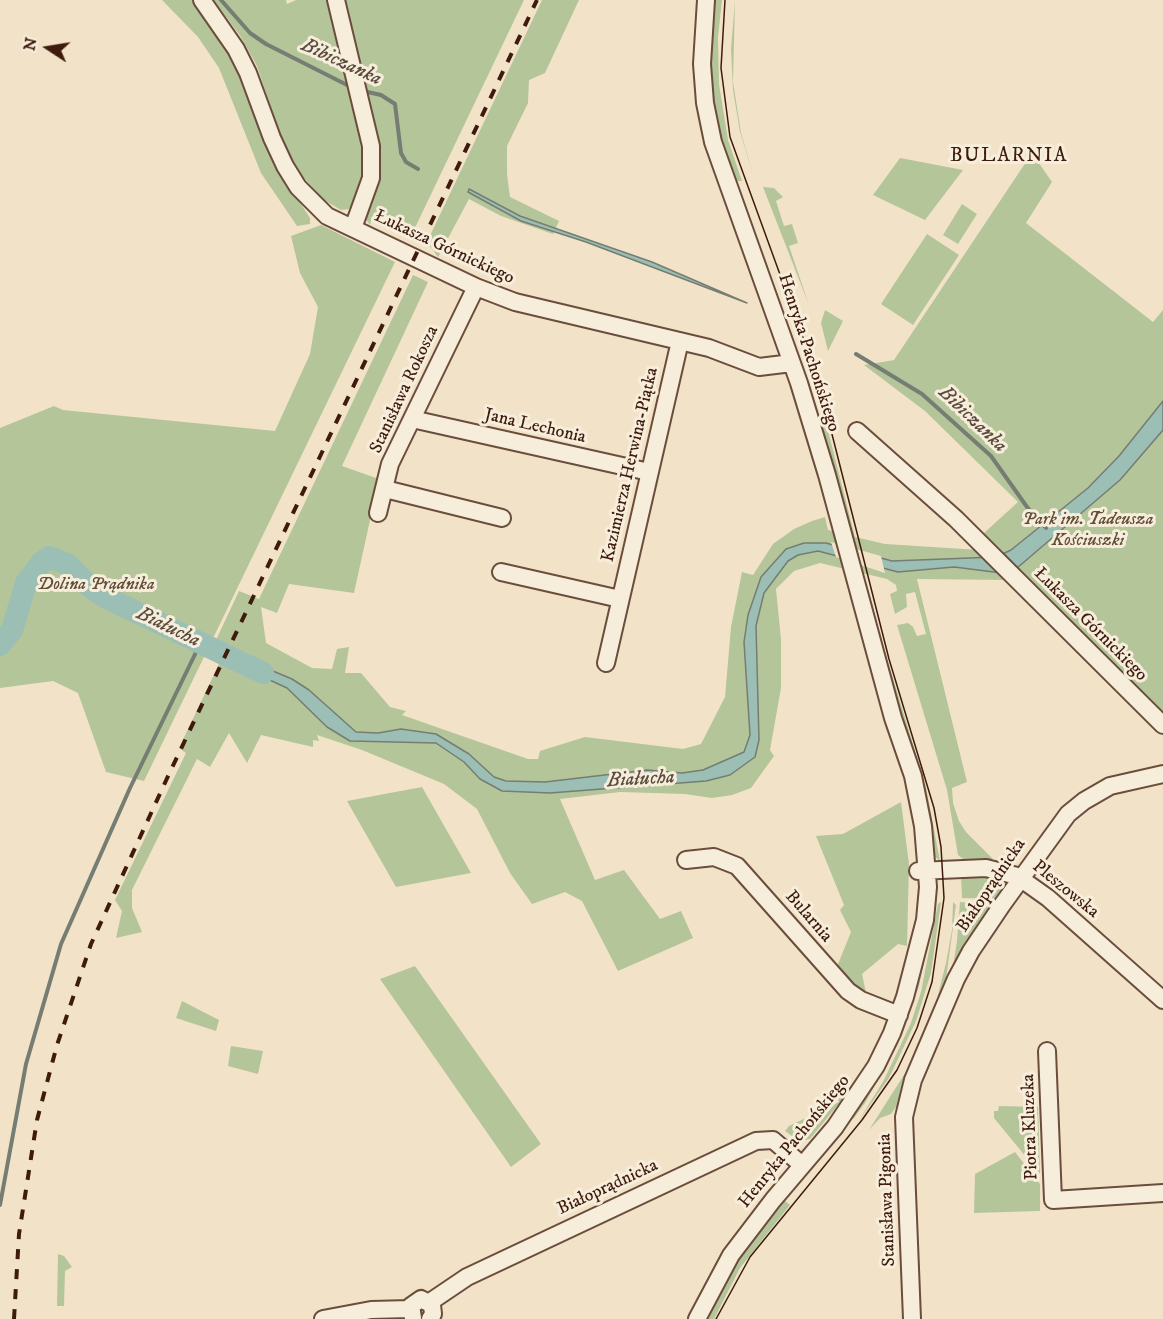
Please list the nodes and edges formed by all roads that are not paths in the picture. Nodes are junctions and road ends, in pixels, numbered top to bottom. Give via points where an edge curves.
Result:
1 (202, 0) edge
2 (336, 0) edge
3 (706, 0) edge
4 (352, 228) junction
5 (476, 287) junction
6 (680, 341) junction
7 (792, 363) junction
8 (412, 419) junction
9 (857, 431) dead end
10 (649, 472) junction
11 (385, 489) junction
12 (378, 513) dead end
13 (502, 518) dead end
14 (501, 572) dead end
15 (620, 599) junction
16 (606, 663) dead end
17 (1163, 725) edge
18 (1163, 774) edge
19 (686, 860) dead end
20 (923, 871) junction
21 (1021, 878) junction
22 (1163, 1000) edge
23 (899, 1015) junction
24 (1047, 1051) dead end
25 (913, 1080) joint
26 (802, 1165) junction
27 (1163, 1193) edge
28 (430, 1311) edge
29 (412, 1314) edge
30 (323, 1319) edge
31 (696, 1319) edge
32 (912, 1319) edge

1 - 4 street, Łukasza Górnickiego via 249,73 272,138 298,187 327,216
2 - 4 street via 371,146 371,178
3 - 7 street, Henryka Pachońskiego via 702,73 713,142
4 - 5 street, Łukasza Górnickiego
5 - 6 street, Łukasza Górnickiego via 515,302
5 - 8 street, Stanisława Rokosza
6 - 7 street, Łukasza Górnickiego via 759,367
6 - 10 street, Kazimierza Herwina-Piątka
7 - 20 street, Henryka Pachońskiego via 913,776 923,826
8 - 10 street, Jana Lechonia
8 - 11 street, Stanisława Rokosza via 390,464
9 - 17 street, Łukasza Górnickiego via 981,543
10 - 15 street, Kazimierza Herwina-Piątka
11 - 12 street, Stanisława Rokosza
11 - 13 street
14 - 15 street
15 - 16 street, Kazimierza Herwina-Piątka
18 - 21 street, Białoprądnicka via 1120,783 1084,801 1062,820
19 - 23 street, Bularnia via 714,857 737,866 848,991
20 - 21 street, Pleszowska via 986,868
20 - 23 street, Henryka Pachońskiego via 925,920
21 - 22 street, Pleszowska
21 - 25 street, Białoprądnicka via 965,960
23 - 26 street, Henryka Pachońskiego via 860,1094
24 - 27 street, Piotra Kluzeka via 1053,1200
25 - 32 street, Stanisława Pigonia via 904,1117
26 - 28 street, Białoprądnicka via 773,1140 756,1141 467,1277
26 - 31 street, Henryka Pachońskiego via 731,1255
28 - 29 street, Białoprądnicka via 418,1300
29 - 30 street via 371,1310

